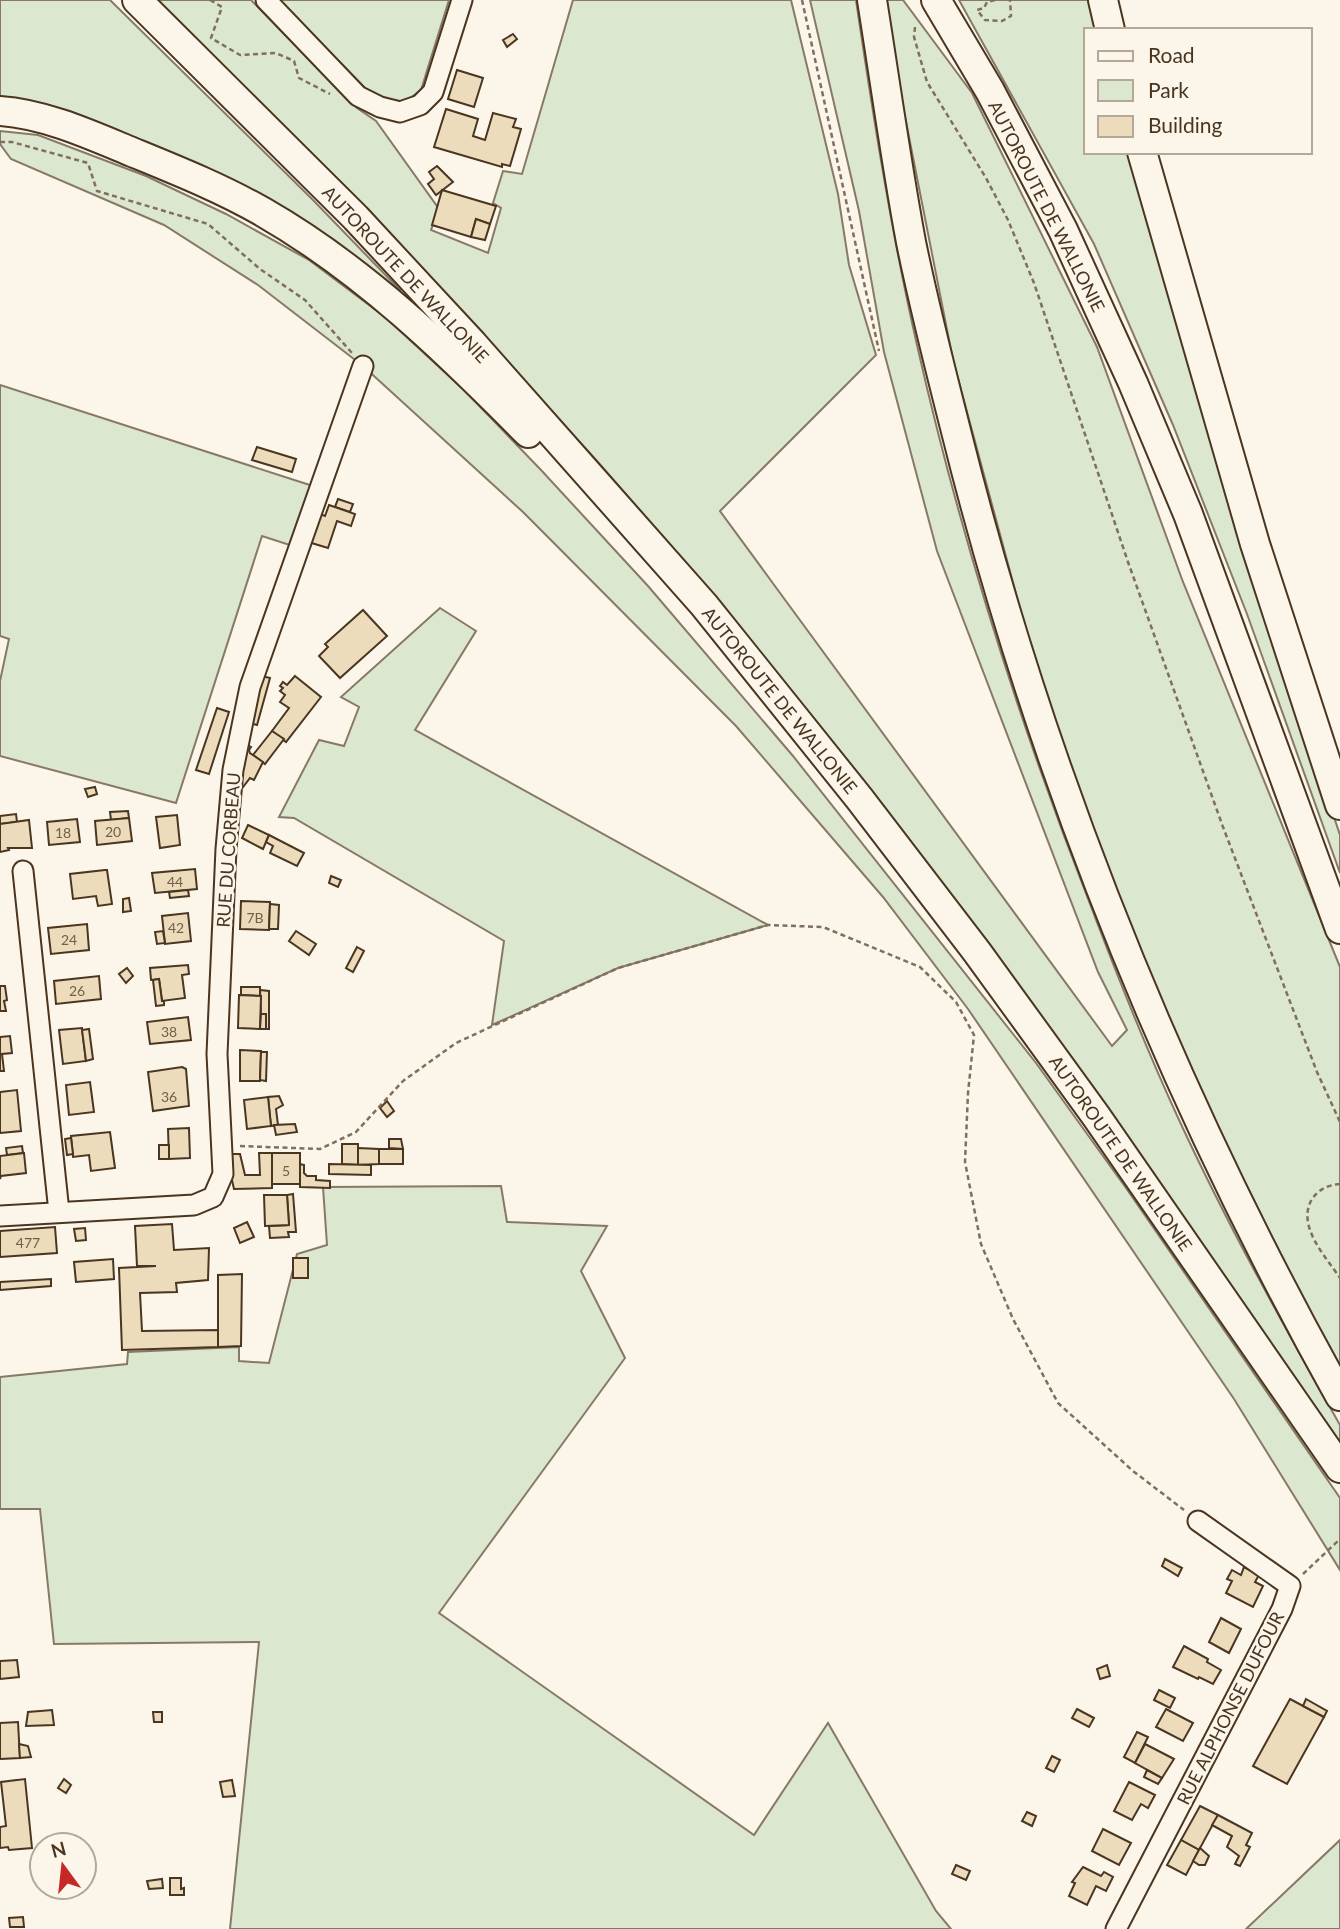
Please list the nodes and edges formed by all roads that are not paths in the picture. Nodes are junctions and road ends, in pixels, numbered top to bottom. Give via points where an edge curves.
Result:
1 (137, 0) edge
2 (266, 0) edge
3 (462, 0) edge
4 (872, 0) edge
5 (936, 0) edge
6 (1103, 0) edge
7 (1110, 28) edge
8 (0, 111) edge
9 (1143, 154) edge
10 (363, 366) road end
11 (576, 460) junction
12 (1340, 805) edge
13 (23, 872) dead end
14 (1340, 929) edge
15 (58, 1213) junction
16 (0, 1216) edge
17 (1340, 1396) edge
18 (1340, 1468) edge
19 (1198, 1521) road end
20 (1116, 1929) edge

1 - 11 highway, AUTOROUTE DE WALLONIE via 356,218
2 - 3 street via 358,96 400,112 420,104 433,92
4 - 17 highway via 912,246 976,510 1068,806 1117,933 1222,1171
5 - 14 highway, AUTOROUTE DE WALLONIE via 1063,230 1133,383 1188,514
6 - 7 highway
8 - 11 highway via 38,118 109,142 263,212 350,271 424,330 534,439
9 - 12 highway via 1255,544
10 - 15 street, RUE DU CORBEAU via 250,687 233,770 217,1054 223,1174 213,1197 194,1205
11 - 18 highway, AUTOROUTE DE WALLONIE via 704,605 977,952
13 - 15 street
15 - 16 street, RUE DU CORBEAU
19 - 20 street, RUE ALPHONSE DUFOUR via 1290,1586

